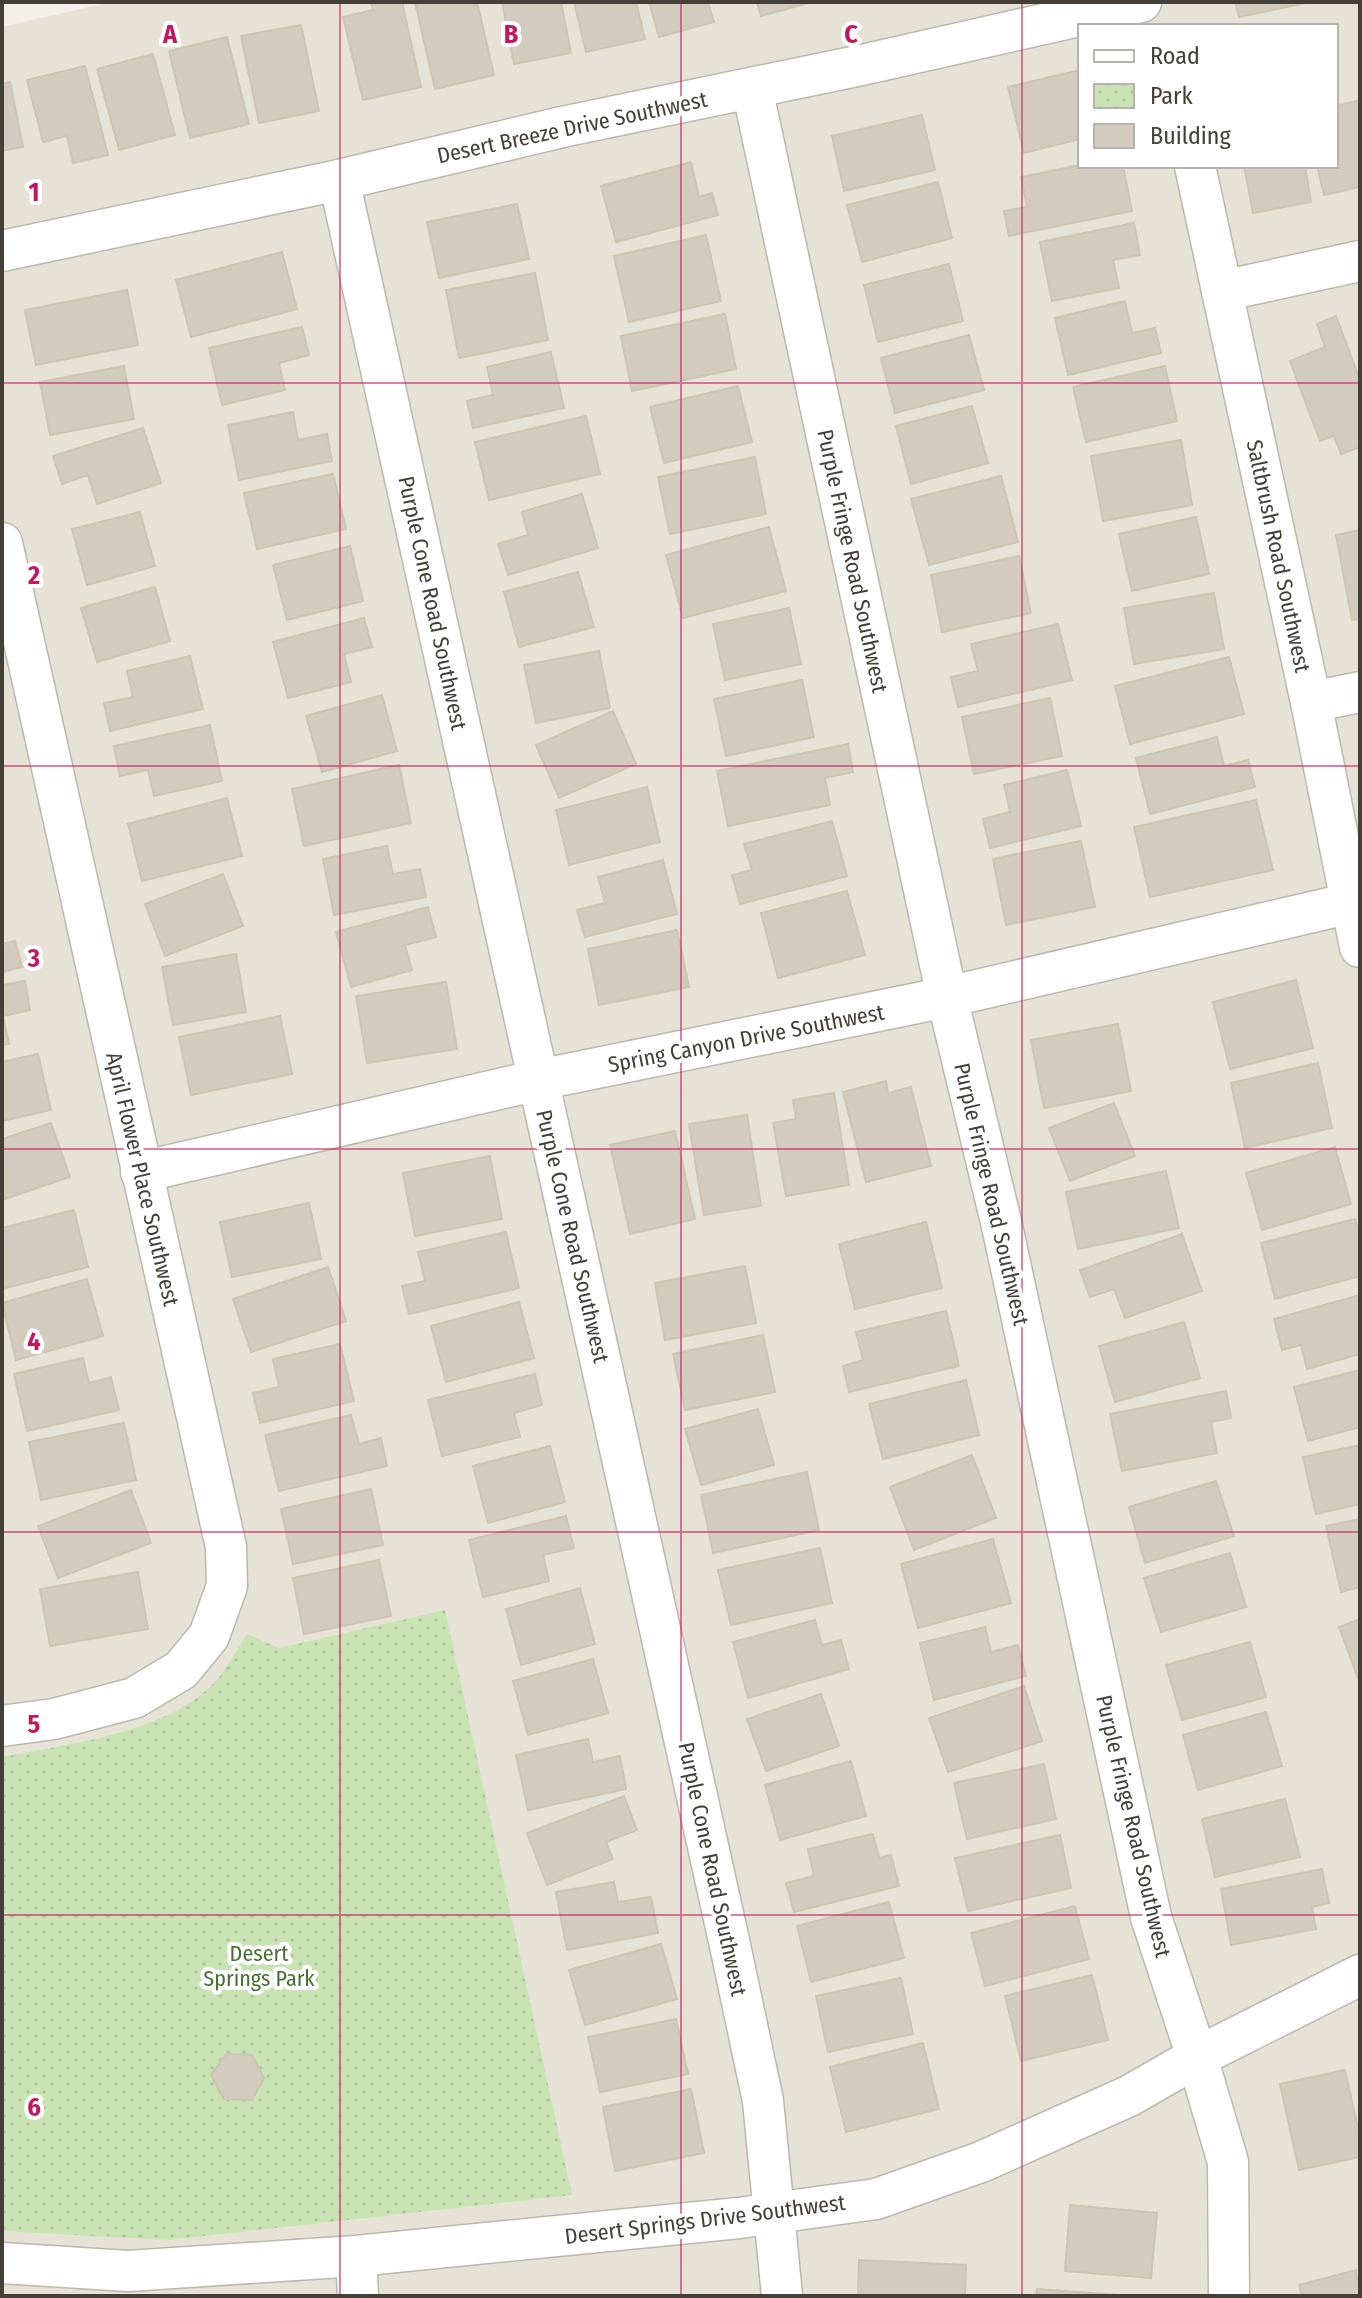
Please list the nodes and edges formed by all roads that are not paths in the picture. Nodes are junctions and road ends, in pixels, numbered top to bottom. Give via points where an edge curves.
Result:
1 (1141, 2) edge
2 (1159, 2) edge
3 (1164, 24) edge
4 (752, 88) junction
5 (1195, 168) edge
6 (339, 180) junction
7 (2, 251) edge
8 (1360, 261) edge
9 (1222, 291) junction
10 (2, 543) edge
11 (1360, 692) edge
12 (1311, 702) junction
13 (1351, 903) junction
14 (1360, 947) edge
15 (947, 997) junction
16 (538, 1080) junction
17 (141, 1172) junction
18 (2, 1726) edge
19 (1360, 1975) edge
20 (1197, 2057) junction
21 (774, 2213) junction
22 (356, 2256) junction
23 (2, 2263) edge
24 (127, 2284) edge
25 (358, 2296) edge
26 (782, 2296) edge
27 (1229, 2296) edge

1 - 4 street, Desert Breeze Drive Southwest
2 - 3 street
4 - 6 street, Desert Breeze Drive Southwest
4 - 15 street, Purple Fringe Road Southwest
5 - 9 street, Saltbrush Road Southwest
6 - 7 street, Desert Breeze Drive Southwest
6 - 16 street, Purple Cone Road Southwest
8 - 9 street
9 - 12 street, Saltbrush Road Southwest
10 - 17 street, April Flower Place Southwest
11 - 12 street
12 - 13 street, Saltbrush Road Southwest
13 - 14 street, Saltbrush Road Southwest
13 - 15 street, Spring Canyon Drive Southwest
15 - 16 street, Spring Canyon Drive Southwest
15 - 20 street, Purple Fringe Road Southwest via 1002,1226 1151,1917
16 - 17 street, Spring Canyon Drive Southwest
16 - 21 street, Purple Cone Road Southwest via 763,2101
17 - 18 street, April Flower Place Southwest via 226,1547 227,1586 209,1636 181,1670 134,1698
19 - 20 street, Desert Springs Drive Southwest
20 - 21 street, Desert Springs Drive Southwest via 1129,2096 981,2162 876,2199
20 - 27 street, Purple Fringe Road Southwest via 1228,2162
21 - 22 street, Desert Springs Drive Southwest
21 - 26 street, Purple Cone Road Southwest
22 - 24 street, Desert Springs Drive Southwest
22 - 25 street
23 - 24 street, Desert Springs Drive Southwest

